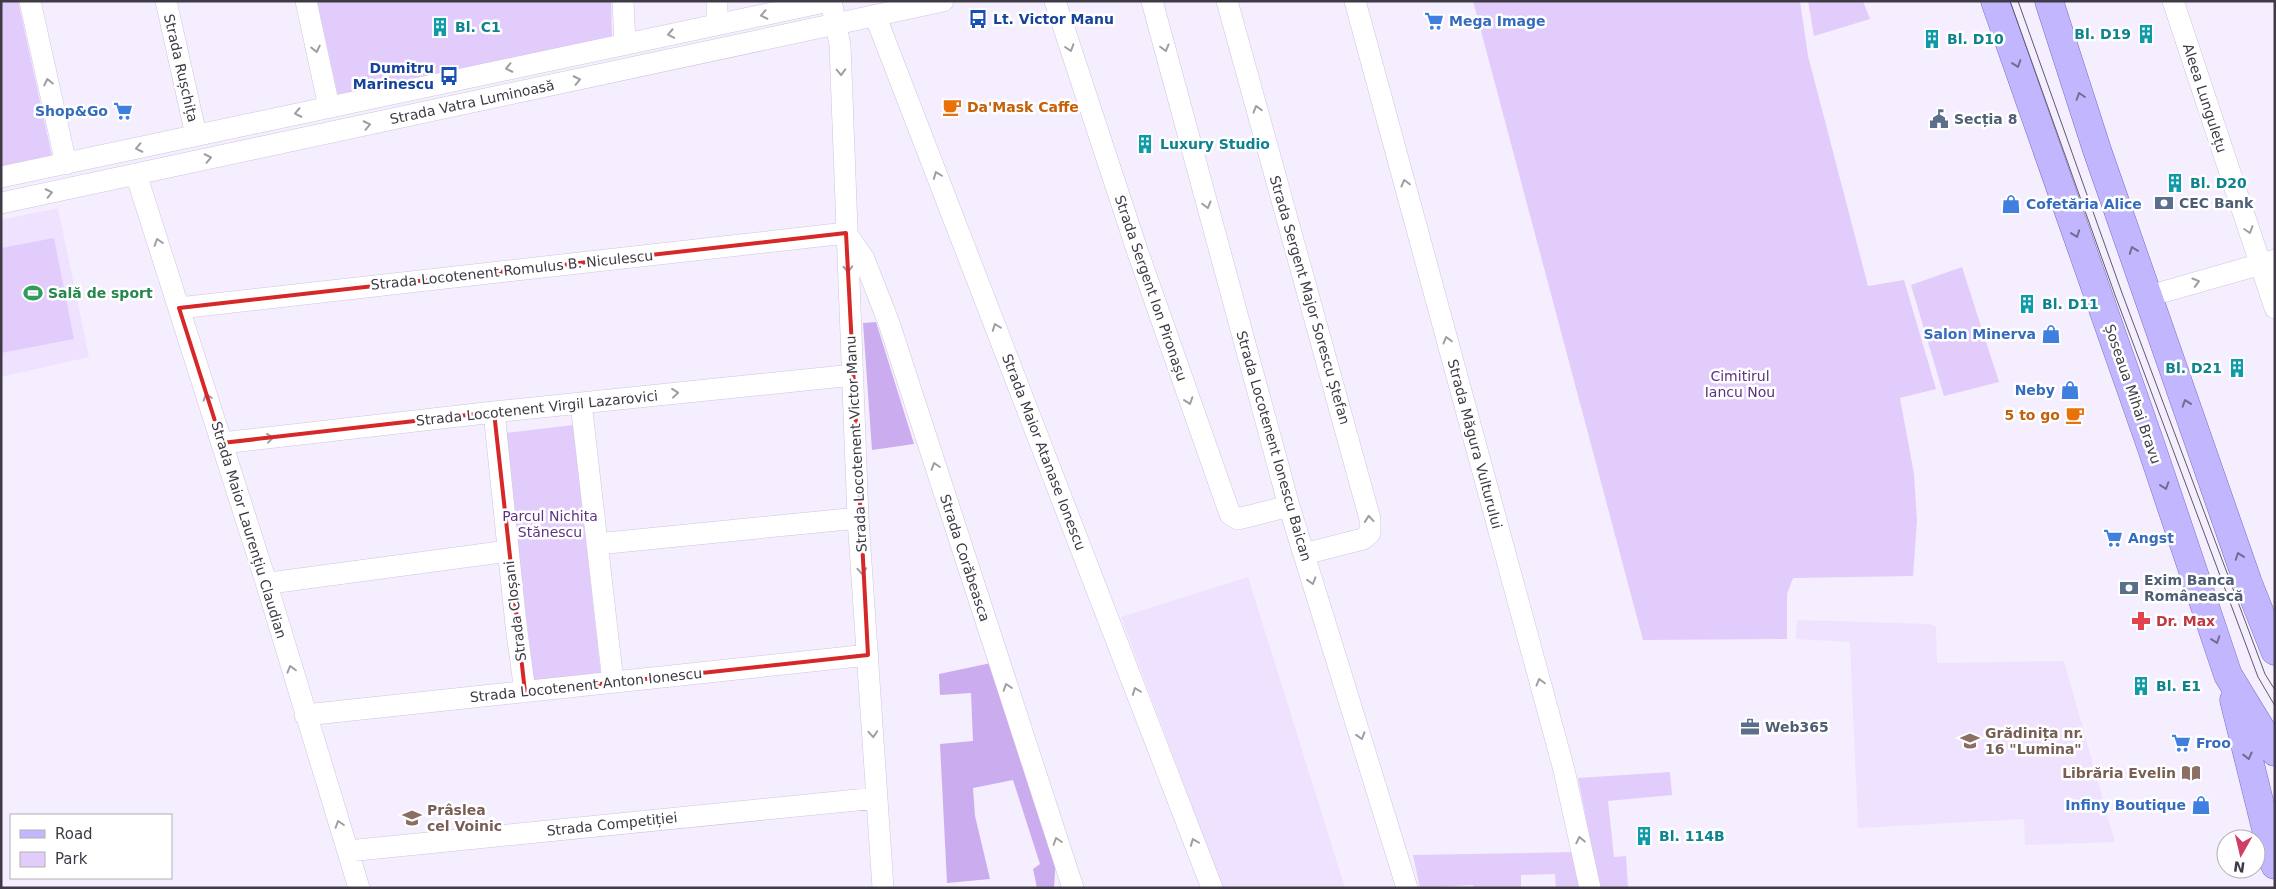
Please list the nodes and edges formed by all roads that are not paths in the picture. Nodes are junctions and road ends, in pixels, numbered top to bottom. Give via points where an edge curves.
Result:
1 (30, 1) edge
2 (166, 1) edge
3 (306, 1) edge
4 (623, 1) edge
5 (717, 1) edge
6 (830, 1) edge
7 (942, 1) edge
8 (1055, 1) edge
9 (1152, 1) edge
10 (1227, 1) edge
11 (1355, 1) edge
12 (1995, 1) edge
13 (2049, 1) edge
14 (2173, 1) edge
15 (875, 15) junction
16 (835, 24) junction
17 (717, 25) junction
18 (625, 44) junction
19 (328, 107) junction
20 (196, 135) junction
21 (66, 164) junction
22 (136, 174) junction
23 (1, 177) edge
24 (1, 203) edge
25 (846, 233) junction
26 (2267, 262) edge
27 (2149, 296) junction
28 (179, 308) junction
29 (2275, 308) edge
30 (852, 375) junction
31 (581, 403) junction
32 (494, 412) junction
33 (222, 443) junction
34 (1289, 506) junction
35 (858, 518) junction
36 (597, 544) junction
37 (508, 551) junction
38 (1304, 554) junction
39 (266, 582) junction
40 (2275, 651) edge
41 (868, 656) junction
42 (2228, 675) junction
43 (613, 682) junction
44 (525, 692) junction
45 (305, 715) junction
46 (2275, 752) edge
47 (877, 798) junction
48 (348, 851) junction
49 (2275, 865) edge
50 (358, 888) edge
51 (883, 888) edge
52 (1073, 888) edge
53 (1212, 888) edge
54 (1407, 888) edge
55 (1590, 888) edge

21 -> 1 street
2 - 20 street, Strada Rușchița
3 -> 19 street
4 - 18 street
5 - 17 street
6 - 16 street, Strada Locotenent Victor Manu
6 -> 17 street, Strada Vatra Luminoasă
7 - 15 street, Strada Vatra Luminoasă
8 -> 34 street, Strada Sergent Ion Pironașu via 1144,270 1230,514 1238,519
9 -> 34 street, Strada Locotenent Ionescu Baican
38 -> 10 street, Strada Sergent Major Sorescu Ștefan via 1363,539 1370,533 1370,519
55 -> 11 street, Strada Măgura Vulturului via 1564,770
12 -> 42 main road, Șoseaua Mihai Bravu
27 -> 13 main road
14 -> 26 street, Aleea Lungulețu
15 - 16 street, Strada Vatra Luminoasă
53 -> 15 street, Strada Maior Atanase Ionescu
22 -> 16 street, Strada Vatra Luminoasă
16 -> 25 street, Strada Locotenent Victor Manu via 840,45
17 -> 18 street, Strada Vatra Luminoasă
18 -> 19 street, Strada Vatra Luminoasă
19 -> 20 street, Strada Vatra Luminoasă
20 -> 21 street, Strada Vatra Luminoasă
21 - 23 street, Strada Vatra Luminoasă
24 -> 22 street, Strada Vatra Luminoasă
28 -> 22 street, Strada Maior Laurențiu Claudian
25 - 28 street, Strada Locotenent Romulus B. Niculescu
25 -> 30 street, Strada Locotenent Victor Manu
52 -> 25 street, Strada Corăbeasca via 889,323 864,260
27 -> 26 street
26 - 29 street, Aleea Lungulețu
40 -> 27 main road via 2248,583
33 -> 28 street, Strada Maior Laurențiu Claudian
31 -> 30 street, Strada Locotenent Virgil Lazarovici
30 - 35 street, Strada Locotenent Victor Manu
31 - 32 street, Strada Locotenent Virgil Lazarovici
31 - 36 street
33 -> 32 street, Strada Locotenent Virgil Lazarovici
32 - 37 street, Strada Cloșani
33 - 39 street, Strada Maior Laurențiu Claudian
34 - 38 street, Strada Locotenent Ionescu Baican
35 - 36 street
35 -> 41 street, Strada Locotenent Victor Manu
36 - 43 street
37 - 39 street
37 - 44 street, Strada Cloșani
38 -> 54 street, Strada Locotenent Ionescu Baican
45 -> 39 street, Strada Maior Laurențiu Claudian
41 - 43 street, Strada Locotenent Anton Ionescu
41 -> 47 street, Strada Locotenent Victor Manu
42 - 46 main road, Șoseaua Mihai Bravu
42 -> 49 main road
43 - 44 street, Strada Locotenent Anton Ionescu
44 - 45 street, Strada Locotenent Anton Ionescu
48 -> 45 street, Strada Maior Laurențiu Claudian
47 - 48 street, Strada Competiției
47 - 51 street, Strada Locotenent Victor Manu
48 - 50 street, Strada Maior Laurențiu Claudian

